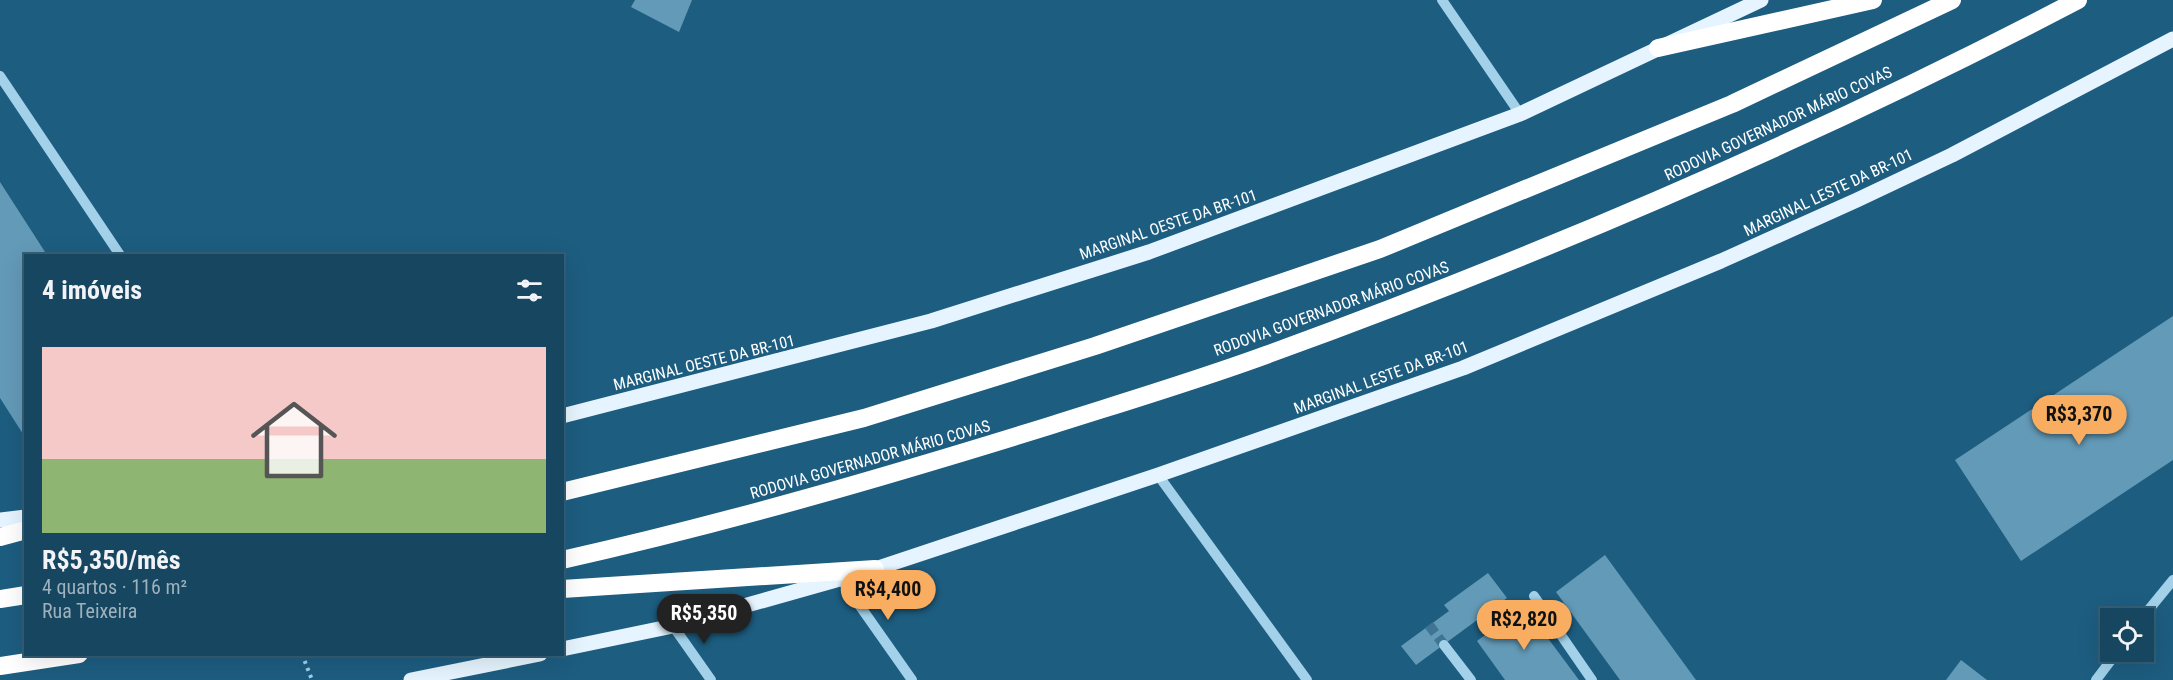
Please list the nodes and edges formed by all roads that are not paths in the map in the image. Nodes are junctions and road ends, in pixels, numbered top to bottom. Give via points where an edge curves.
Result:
1 (1442, 0) edge
2 (1761, 0) edge
3 (1873, 0) edge
4 (1952, 0) edge
5 (2078, 0) edge
6 (2173, 39) edge
7 (1658, 48) junction
8 (0, 76) edge
9 (1520, 114) junction
10 (119, 254) edge
11 (564, 415) edge
12 (1158, 475) junction
13 (564, 492) edge
14 (24, 517) edge
15 (0, 520) edge
16 (24, 531) edge
17 (0, 537) edge
18 (564, 560) edge
19 (875, 568) junction
20 (841, 579) junction
21 (2173, 580) edge
22 (564, 589) edge
23 (24, 596) edge
24 (1534, 596) dead end
25 (0, 599) edge
26 (2150, 608) edge
27 (673, 626) junction
28 (1444, 645) tunnel mouth
29 (564, 649) edge
30 (66, 656) edge
31 (530, 656) edge
32 (2110, 662) edge
33 (0, 666) edge
34 (411, 680) edge
35 (711, 680) edge
36 (912, 680) edge
37 (1307, 680) edge
38 (1471, 680) edge
39 (1592, 680) edge
40 (2096, 680) edge

1 - 9 street
2 - 7 main road, MARGINAL OESTE DA BR-101
3 - 7 highway
4 - 13 highway via 1732,104 1380,249 1095,346 864,418
5 - 18 highway, RODOVIA GOVERNADOR MÁRIO COVAS via 1739,165 1595,227 1262,357 938,461 663,537
6 - 12 main road, MARGINAL LESTE DA BR-101 via 1952,155 1721,261 1463,368
7 - 9 main road, MARGINAL OESTE DA BR-101
8 - 10 street
9 - 11 main road, MARGINAL OESTE DA BR-101 via 1149,252 931,321
12 - 19 main road, MARGINAL LESTE DA BR-101
12 - 37 street
14 - 15 main road
16 - 17 highway
19 - 20 main road, MARGINAL LESTE DA BR-101
19 - 22 highway
20 - 27 main road, MARGINAL LESTE DA BR-101
20 - 36 street
21 - 26 street
23 - 25 highway
24 - 39 street
27 - 29 main road, MARGINAL LESTE DA BR-101
27 - 35 street
28 - 38 street
30 - 33 highway
31 - 34 main road
32 - 40 street

